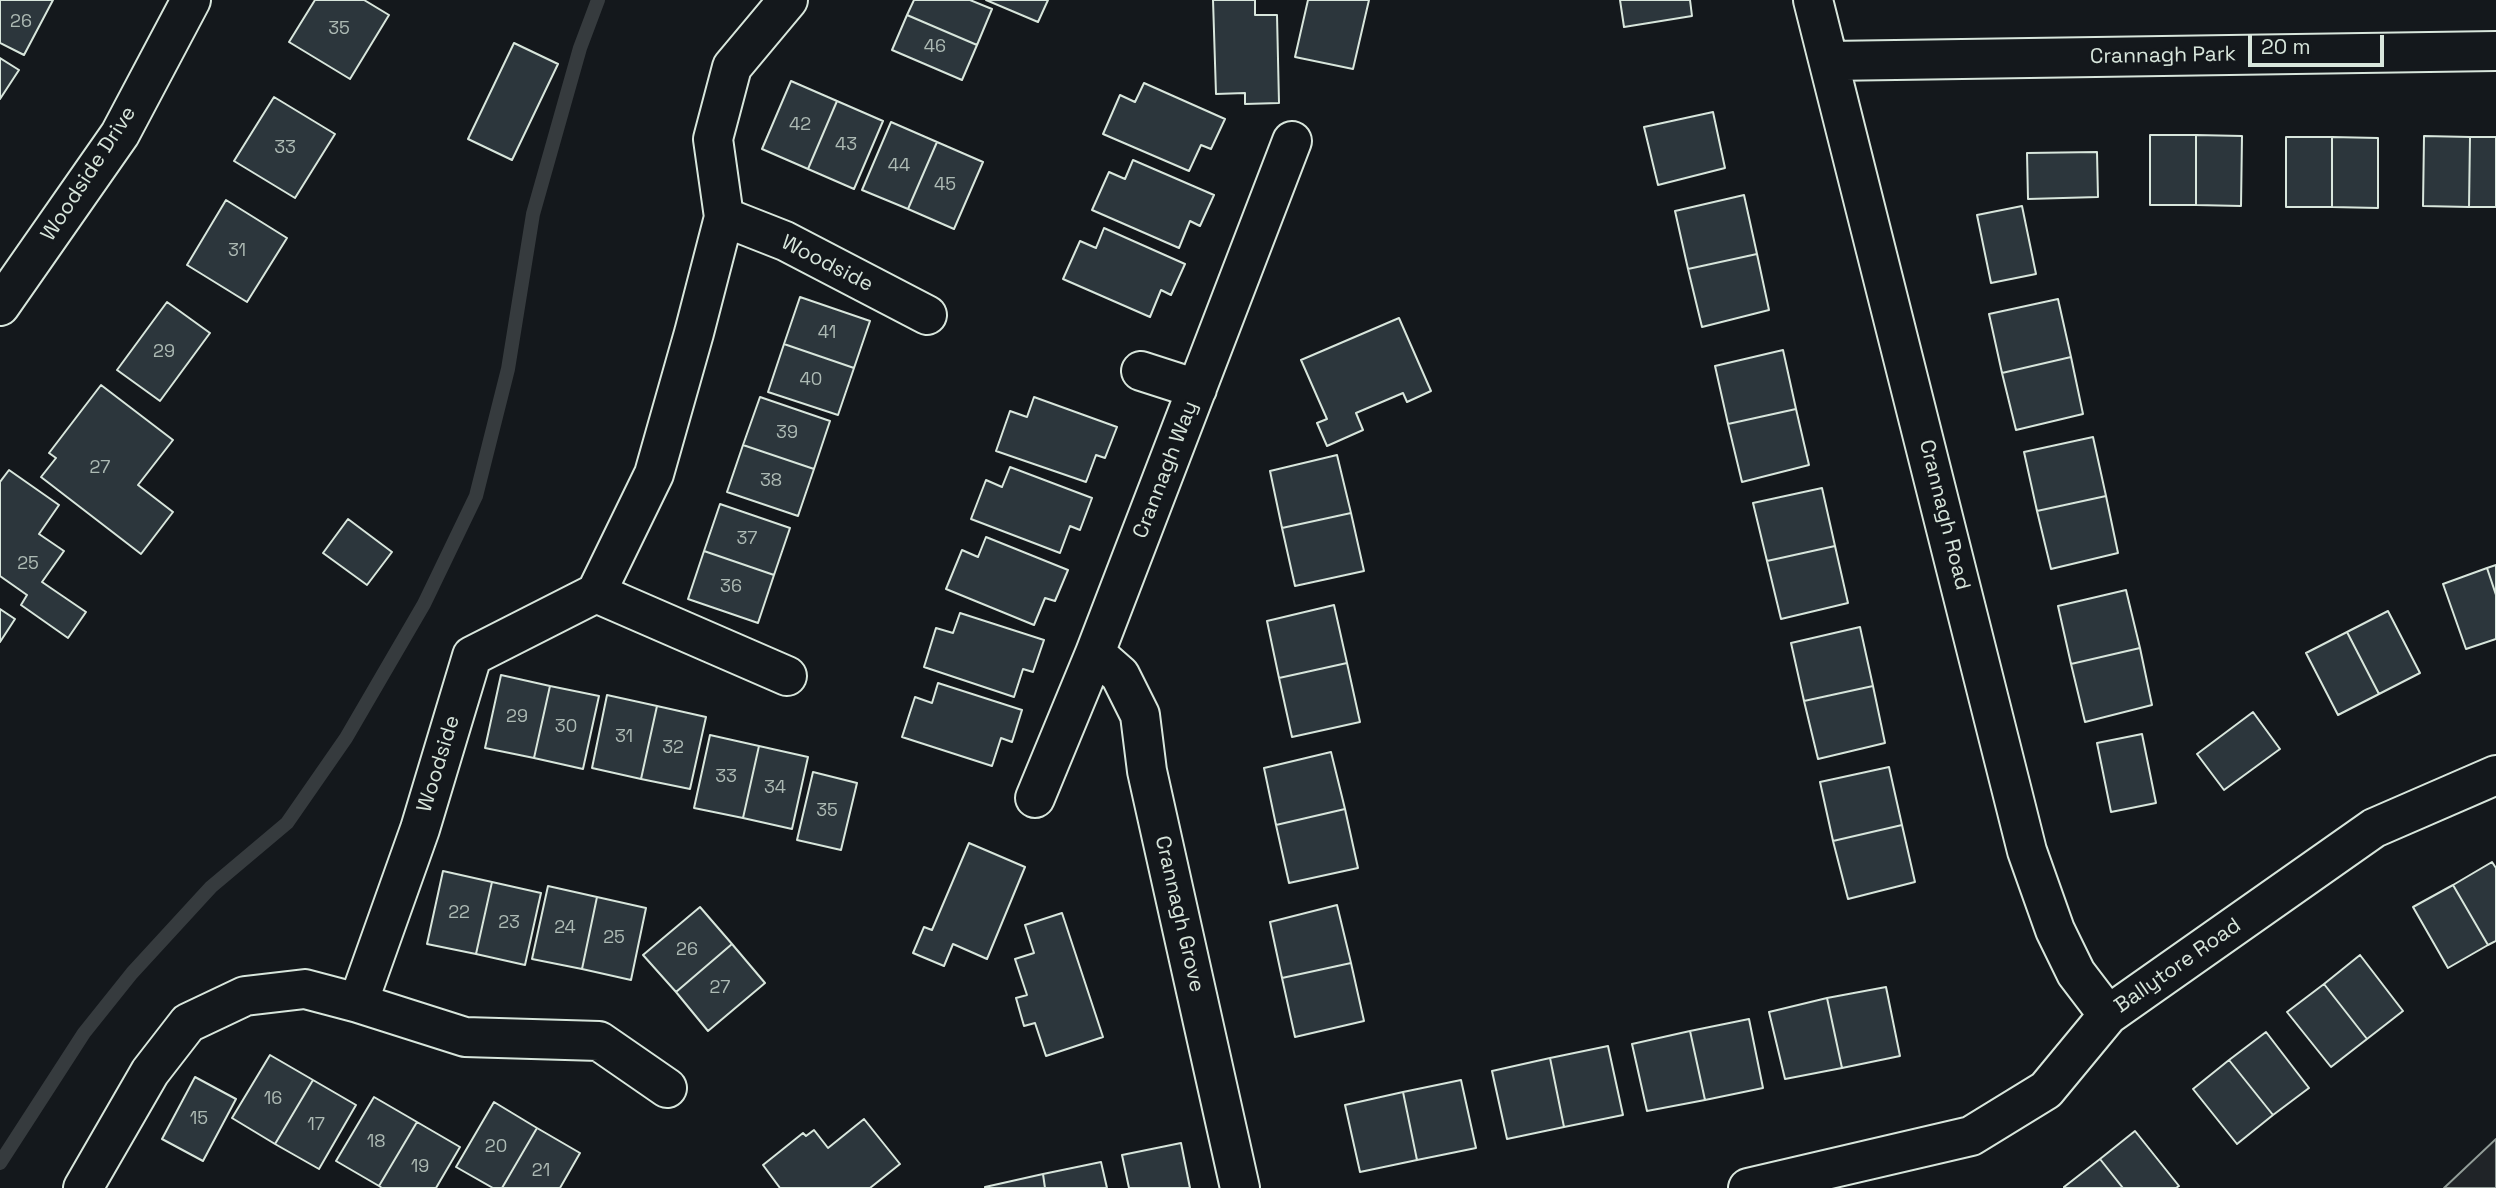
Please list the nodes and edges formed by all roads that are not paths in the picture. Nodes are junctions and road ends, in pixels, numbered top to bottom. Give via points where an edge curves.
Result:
1 (191, 0) edge
2 (788, 0) edge
3 (1813, 0) edge
4 (2496, 51) edge
5 (1829, 61) junction
6 (1293, 141) dead end
7 (724, 217) junction
8 (0, 306) edge
9 (927, 316) dead end
10 (1141, 371) dead end
11 (1197, 389) junction
12 (596, 593) junction
13 (1095, 653) junction
14 (787, 676) dead end
15 (2496, 775) edge
16 (1035, 798) dead end
17 (358, 1003) junction
18 (2108, 1015) junction
19 (667, 1088) dead end
20 (83, 1188) edge
21 (1240, 1188) edge
22 (1748, 1188) edge

1 - 8 street, Woodside Drive via 120,134
2 - 7 street via 732,67 713,139
3 - 5 street, Crannagh Road
4 - 5 street, Crannagh Park
5 - 18 street, Crannagh Road via 2027,851 2076,973
6 - 11 street, Crannagh Way
7 - 9 street, Woodside via 785,241
7 - 12 street via 654,474
10 - 11 street
11 - 13 street, Crannagh Way
12 - 14 street
12 - 17 street, Woodside via 472,656 420,829
13 - 16 street, Crannagh Way
13 - 21 street, Crannagh Grove via 1120,675 1140,715 1147,771
15 - 18 street, Ballytore Road via 2374,828
17 - 19 street via 465,1037 599,1041
17 - 20 street via 293,990 245,996 188,1023 150,1072
18 - 22 street, Ballytore Road via 2046,1090 1971,1136

